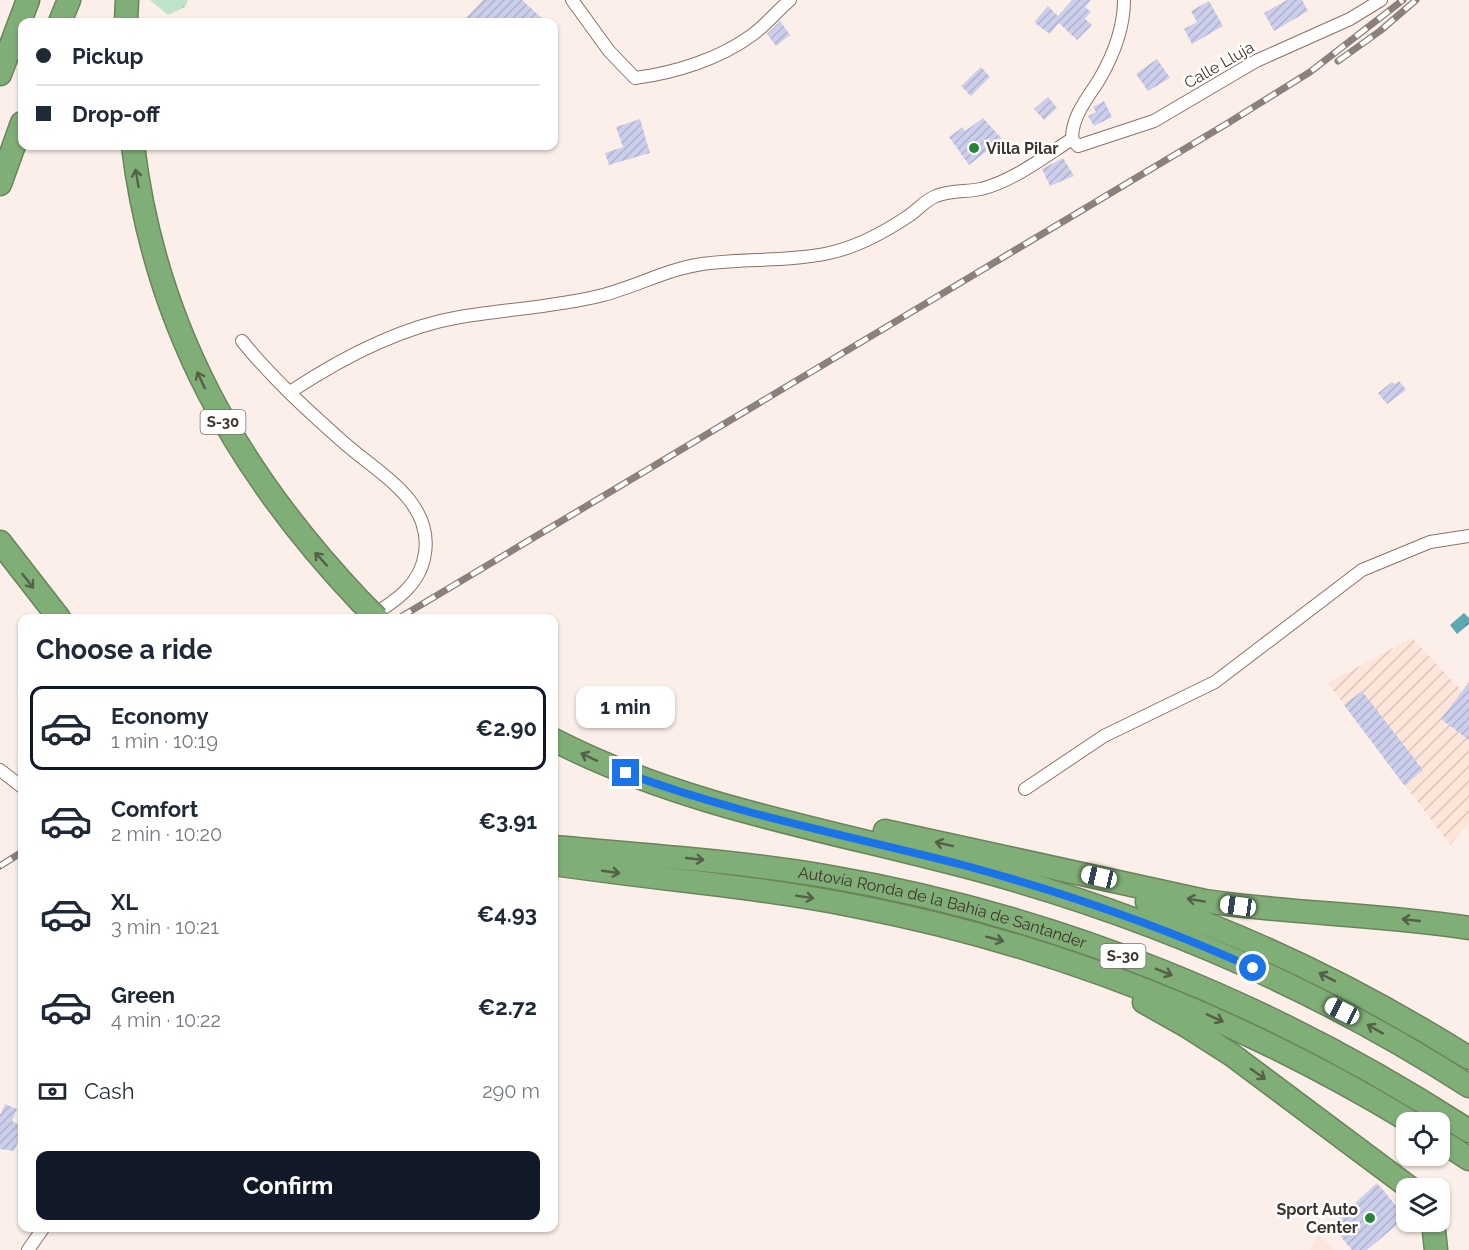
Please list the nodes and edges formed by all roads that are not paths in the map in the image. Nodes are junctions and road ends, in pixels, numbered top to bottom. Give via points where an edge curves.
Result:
1 (28, 0) edge
2 (69, 0) edge
3 (127, 0) edge
4 (572, 0) edge
5 (790, 0) edge
6 (1124, 0) edge
7 (1381, 0) edge
8 (21, 18) edge
9 (62, 18) edge
10 (126, 18) edge
11 (18, 26) edge
12 (0, 74) edge
13 (18, 134) edge
14 (1072, 138) junction
15 (134, 150) edge
16 (0, 184) edge
17 (242, 341) dead end
18 (291, 392) junction
19 (1469, 536) edge
20 (0, 542) edge
21 (364, 610) edge
22 (56, 614) edge
23 (558, 742) edge
24 (0, 770) edge
25 (626, 773) junction
26 (18, 784) edge
27 (1025, 789) dead end
28 (558, 847) edge
29 (985, 854) junction
30 (558, 865) edge
31 (1469, 928) edge
32 (1023, 947) junction
33 (1469, 1058) edge
34 (1469, 1086) edge
35 (1396, 1113) edge
36 (1469, 1131) edge
37 (1450, 1147) edge
38 (1469, 1159) edge
39 (1397, 1178) edge
40 (41, 1232) edge
41 (1434, 1232) edge
42 (28, 1250) edge
43 (1436, 1250) edge

1 - 8 highway
2 - 9 highway
3 - 10 highway
4 - 5 street via 609,51 635,78 660,75 725,51 753,35
6 - 14 street via 1122,28 1100,77 1075,117
7 - 14 street, Calle Lluja via 1350,20 1256,61 1154,121 1078,146
11 - 12 highway
13 - 16 highway
14 - 18 street via 997,183 934,197 857,245 768,261 698,264 602,296 457,317 344,358
21 -> 15 highway, S-30 via 267,491 207,392 162,284 143,210
17 - 18 street
18 - 21 street via 402,492 422,519 427,543 417,578 391,604
19 - 27 street via 1430,542 1362,570 1215,682 1104,736
20 -> 22 highway
25 -> 23 highway, S-30
24 - 26 street
29 -> 25 highway
34 -> 25 highway, S-30 via 1325,1002 1156,927 1008,878 736,809
28 -> 36 highway, Autovía Ronda de la Bahía de Santander / S-30 via 825,876 1032,925 1160,970 1266,1016 1368,1070
31 -> 29 highway via 1205,901
33 -> 29 highway via 1362,996 1254,943 1126,894
30 -> 32 highway via 853,905
32 -> 35 highway via 1146,989 1227,1024 1321,1070
32 -> 39 highway via 1185,1024
37 - 38 highway
40 - 42 street
41 - 43 highway

